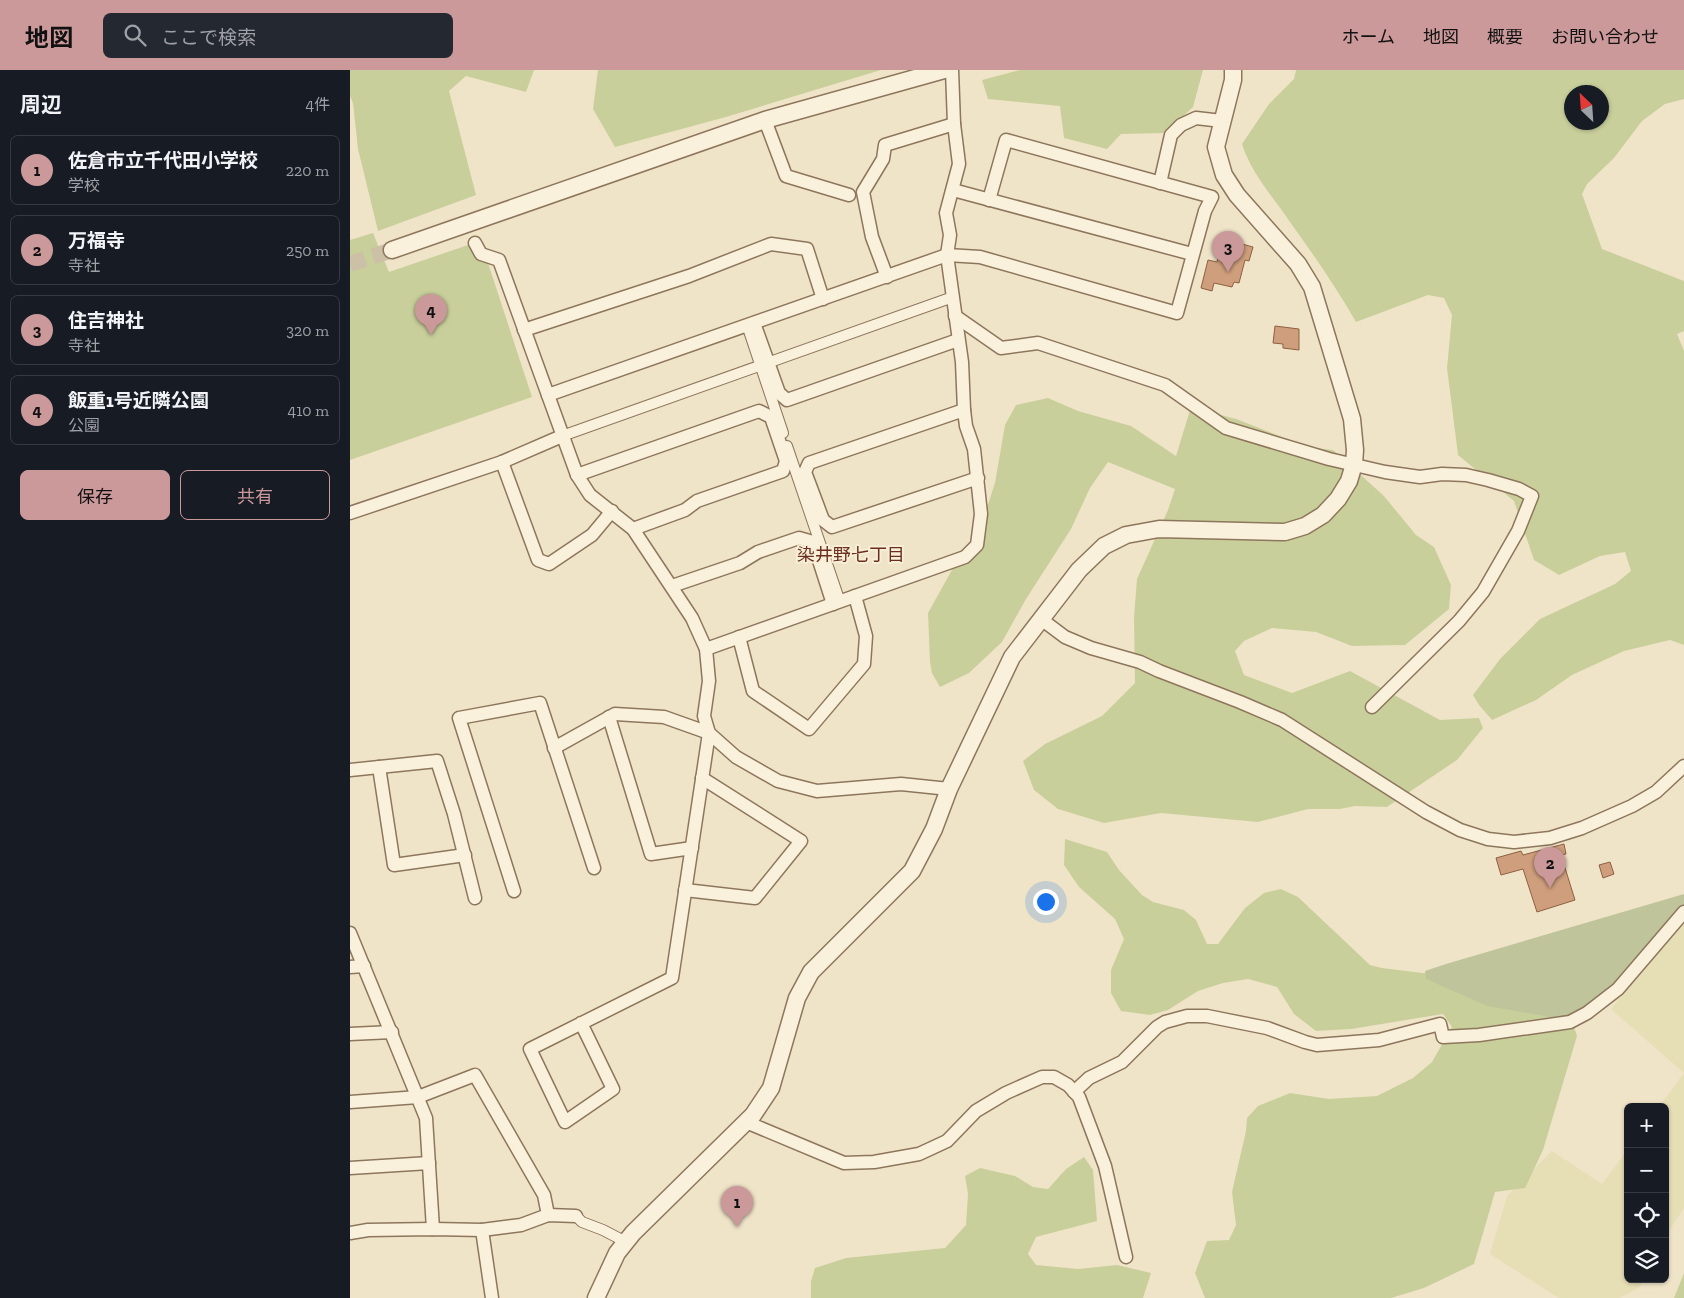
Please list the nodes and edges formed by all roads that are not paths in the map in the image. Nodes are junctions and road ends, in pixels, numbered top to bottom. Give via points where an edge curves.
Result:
1 (944, 70) edge
2 (952, 70) edge
3 (1233, 70) edge
4 (765, 120) junction
5 (1222, 121) junction
6 (954, 124) junction
7 (1160, 183) junction
8 (953, 190) junction
9 (849, 194) dead end
10 (989, 200) junction
11 (475, 243) dead end
12 (392, 250) tunnel mouth
13 (1192, 254) junction
14 (947, 255) junction
15 (887, 277) junction
16 (953, 297) junction
17 (823, 299) junction
18 (955, 316) junction
19 (750, 324) junction
20 (524, 330) junction
21 (958, 340) junction
22 (765, 365) junction
23 (548, 395) junction
24 (964, 410) junction
25 (562, 436) junction
26 (502, 462) junction
27 (1354, 464) junction
28 (577, 475) junction
29 (978, 478) junction
30 (612, 511) junction
31 (350, 512) edge
32 (634, 529) junction
33 (672, 586) junction
34 (855, 596) junction
35 (836, 603) junction
36 (1041, 619) junction
37 (739, 638) junction
38 (706, 649) junction
39 (1372, 707) dead end
40 (609, 717) junction
41 (709, 733) junction
42 (554, 748) junction
43 (1684, 766) edge
44 (379, 767) junction
45 (350, 770) edge
46 (702, 778) junction
47 (950, 789) junction
48 (692, 848) junction
49 (464, 855) junction
50 (594, 868) dead end
51 (685, 890) junction
52 (514, 891) dead end
53 (475, 898) dead end
54 (1684, 912) edge
55 (350, 933) edge
56 (350, 966) edge
57 (364, 966) junction
58 (581, 1023) junction
59 (392, 1032) junction
60 (350, 1034) edge
61 (1074, 1092) junction
62 (418, 1097) junction
63 (350, 1102) edge
64 (746, 1122) junction
65 (429, 1163) junction
66 (350, 1168) edge
67 (548, 1215) junction
68 (576, 1216) joint
69 (433, 1229) junction
70 (482, 1230) junction
71 (350, 1233) edge
72 (626, 1242) junction
73 (1126, 1257) dead end
74 (492, 1298) edge
75 (596, 1298) edge

1 - 4 street
2 - 6 street
3 - 5 street
4 - 9 street via 786,176
4 - 12 street
5 - 7 street via 1196,118 1181,125 1171,135
5 - 27 street via 1216,147 1224,175 1298,264 1312,287 1352,419
6 - 8 street via 959,164
6 - 15 street via 885,145 883,159 863,192 872,237
7 - 10 street via 1006,140
7 - 13 street via 1212,197
8 - 10 street
8 - 14 street via 946,212 950,235
10 - 13 street
11 - 20 street via 482,254 499,260
13 - 14 street via 1177,313 980,257
14 - 15 street
14 - 16 street
15 - 17 street
16 - 18 street
16 - 22 street
17 - 19 street
17 - 20 street via 807,249 772,244 689,276
18 - 21 street
18 - 27 street via 1001,348 1038,343 1165,386 1226,428 1329,460
19 - 22 street
19 - 23 street
20 - 23 street
21 - 22 street via 787,400 779,393
21 - 24 street
22 - 25 street
22 - 35 street
23 - 25 street
24 - 29 street
24 - 29 street via 809,463 806,472 823,520 832,527
25 - 26 street
25 - 28 street
26 - 30 street via 538,560 549,564 592,535
26 - 31 street
27 - 36 street via 1349,481 1338,499 1324,515 1305,526 1285,532 1159,529 1126,535 1104,546 1079,570
27 - 39 street via 1420,477 1466,475 1532,496 1518,531 1483,592 1459,621
28 - 30 street via 590,495
28 - 32 street via 759,411 771,417 786,461 783,472 697,501 685,510
29 - 34 street via 981,514 977,545 965,557
30 - 32 street
32 - 33 street
33 - 35 street via 799,538 812,542
33 - 38 street
34 - 35 street
34 - 37 street via 866,636 864,664 809,729 753,691
35 - 37 street
36 - 43 street via 1082,645 1140,662 1282,720 1426,812 1460,830 1488,839 1514,842 1550,838 1582,828 1656,792
36 - 47 street via 1012,657
37 - 38 street
38 - 41 street via 710,681 704,716
40 - 41 street via 615,714 664,718
40 - 42 street
40 - 48 street via 651,854
41 - 46 street
41 - 47 street via 736,757 778,782 817,791 901,784
42 - 50 street
42 - 52 street via 540,703 459,718
44 - 45 street
44 - 49 street via 437,761
44 - 49 street via 394,865
46 - 48 street
46 - 51 street via 802,841 755,898
47 - 64 street via 912,871 811,972 797,998 771,1088
48 - 51 street
49 - 53 street
51 - 58 street via 672,978
54 - 61 street via 1618,989 1570,1022 1443,1037 1440,1024 1379,1040 1317,1045 1267,1028 1207,1016 1187,1016 1157,1027 1122,1062 1089,1078
55 - 57 street
56 - 57 street
57 - 59 street
58 - 58 street via 530,1049 565,1122 613,1089
59 - 60 street
59 - 62 street
61 - 64 street via 1054,1077 1042,1077 976,1111 947,1141 919,1154 874,1162 844,1163
61 - 73 street via 1079,1097 1105,1166
62 - 63 street
62 - 65 street via 426,1118
62 - 67 street via 475,1075 544,1195
64 - 72 street
65 - 66 street
65 - 69 street
67 - 68 street
67 - 70 street via 521,1225
68 - 72 street via 582,1222
69 - 70 street
69 - 71 street
70 - 74 street
72 - 75 street via 617,1253

